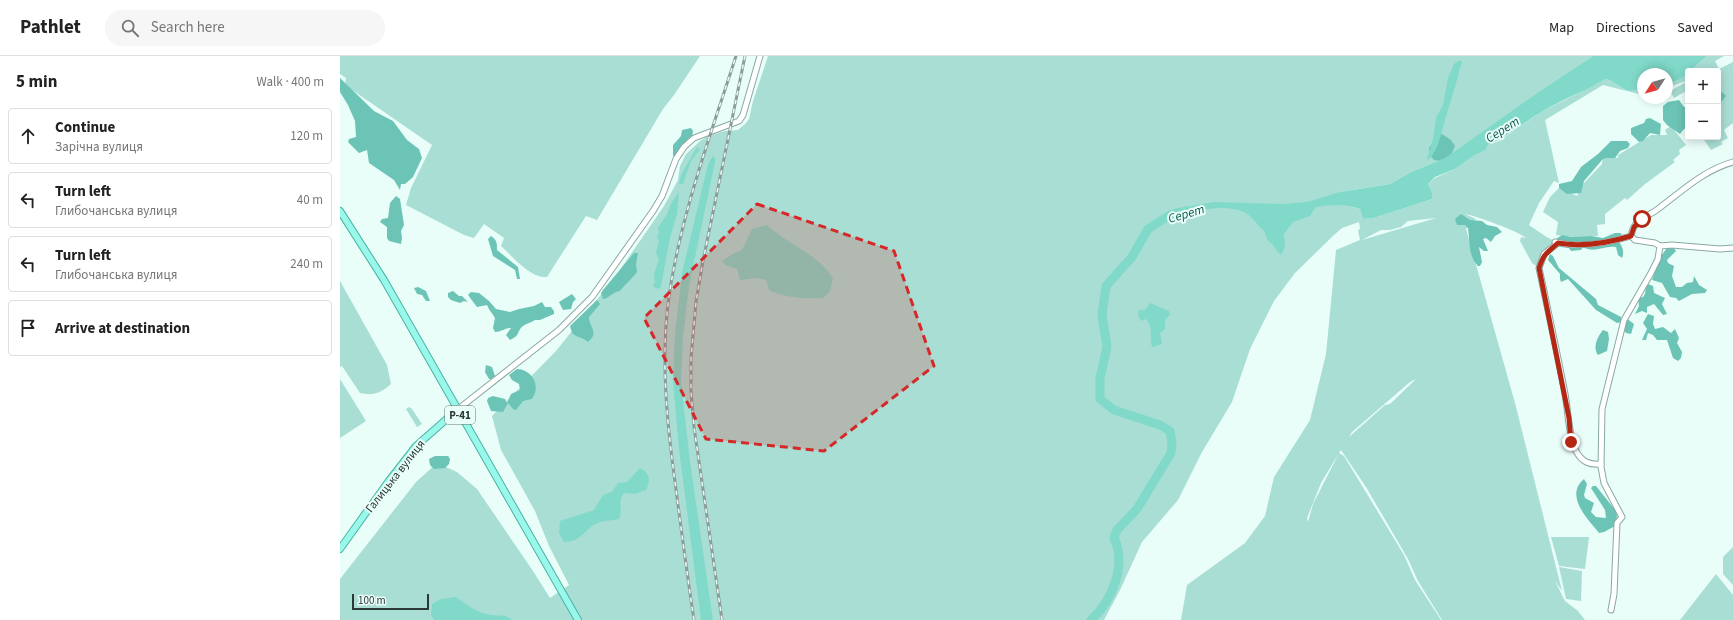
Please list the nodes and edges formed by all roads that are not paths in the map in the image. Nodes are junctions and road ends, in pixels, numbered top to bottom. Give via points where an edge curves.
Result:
1 (760, 56) edge
2 (1733, 162) edge
3 (340, 211) edge
4 (1631, 236) junction
5 (1660, 246) junction
6 (1733, 248) edge
7 (457, 410) junction
8 (1601, 464) junction
9 (340, 549) edge
10 (1611, 610) dead end
11 (578, 620) edge

1 - 7 street via 739,121 694,138 684,147 653,211 592,297 559,330
2 - 4 street via 1717,168 1680,191 1642,219 1634,227
3 - 7 main road, Р-41 via 382,276
4 - 5 street via 1635,240
4 - 8 street via 1590,244 1556,243 1544,254 1539,268 1563,383 1571,442 1586,463
5 - 6 street
5 - 8 street via 1658,259 1624,320 1602,409
7 - 9 main road, Галицька вулиця via 416,446
7 - 11 main road, Р-41
8 - 10 street via 1604,483 1622,517 1617,523

